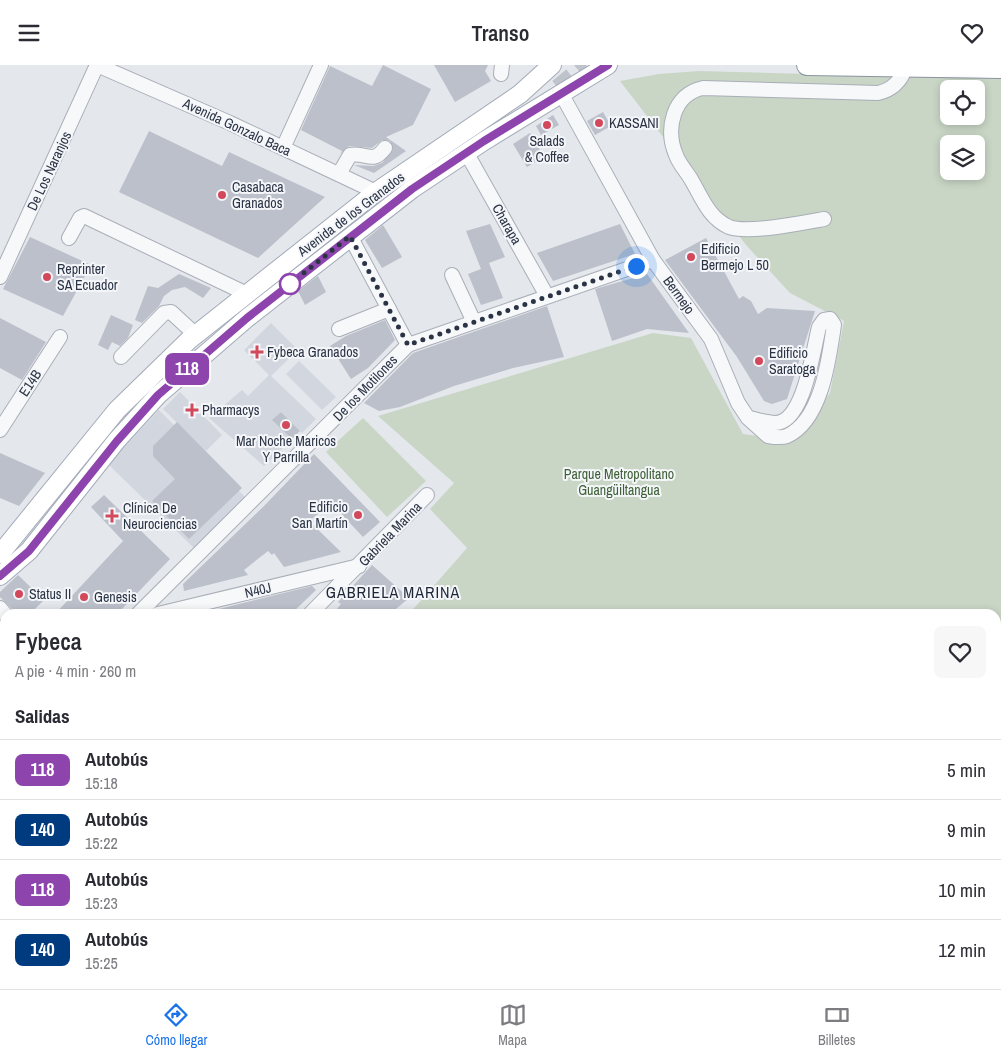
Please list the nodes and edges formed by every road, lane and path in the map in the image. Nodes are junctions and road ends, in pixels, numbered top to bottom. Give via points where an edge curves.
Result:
1 (97, 65) edge
2 (321, 65) edge
3 (533, 65) edge
4 (552, 65) edge
5 (608, 65) edge
6 (807, 65) edge
7 (906, 67) junction
8 (1001, 68) edge
9 (520, 94) junction
10 (562, 95) junction
11 (536, 104) dead end
12 (484, 141) junction
13 (283, 148) junction
14 (385, 148) dead end
15 (466, 152) junction
16 (339, 174) junction
17 (376, 192) junction
18 (824, 219) dead end
19 (350, 236) junction
20 (69, 238) dead end
21 (653, 260) junction
22 (452, 275) dead end
23 (0, 277) edge
24 (247, 294) junction
25 (548, 296) junction
26 (389, 309) junction
27 (474, 321) junction
28 (339, 329) dead end
29 (196, 335) junction
30 (60, 337) dead end
31 (408, 345) junction
32 (121, 357) dead end
33 (748, 418) junction
34 (0, 430) edge
35 (426, 495) dead end
36 (0, 554) edge
37 (359, 566) junction
38 (0, 576) edge
39 (143, 609) edge
40 (179, 609) edge
41 (315, 609) edge

1 - 13 street, Avenida Gonzalo Baca
1 - 23 street, De Los Naranjos
2 - 13 street
3 - 9 main road
4 - 9 main road, Avenida de los Granados
5 - 10 main road, Avenida de los Granados
6 - 7 highway
7 - 8 highway
7 - 18 street via 896,84 888,91 878,93 703,87 689,92 677,106 670,136 676,155 707,209 720,222 740,229
9 - 17 main road, Avenida de los Granados
10 - 12 main road, Avenida de los Granados
10 - 21 street, Bermejo
11 - 12 main road
12 - 15 main road, Avenida de los Granados
13 - 16 street, Avenida Gonzalo Baca
14 - 16 street via 373,158 350,155
15 - 19 main road, Avenida de los Granados
15 - 25 street, Charapa
16 - 17 street, Avenida Gonzalo Baca
17 - 24 main road, Avenida de los Granados
19 - 26 street
19 - 38 main road, Avenida de los Granados via 240,323 158,395 29,551
20 - 24 street via 84,216
21 - 25 street, De los Motilones
21 - 33 street, Bermejo via 711,339 738,403
22 - 27 street
24 - 29 main road, Avenida de los Granados
25 - 27 street, De los Motilones
26 - 28 street
26 - 31 street
27 - 31 street, De los Motilones
29 - 32 street via 171,312 164,313
29 - 36 main road, Avenida de los Granados via 117,410
30 - 34 street, E14B
31 - 39 street, De los Motilones
33 - 33 street, Bermejo via 768,437 785,437 797,430 807,418 815,405 826,367 834,325 830,319 824,320 819,327 798,407 788,418 776,423
35 - 37 street, Gabriela Marina
37 - 40 street, N40J
37 - 41 street, Gabriela Marina

